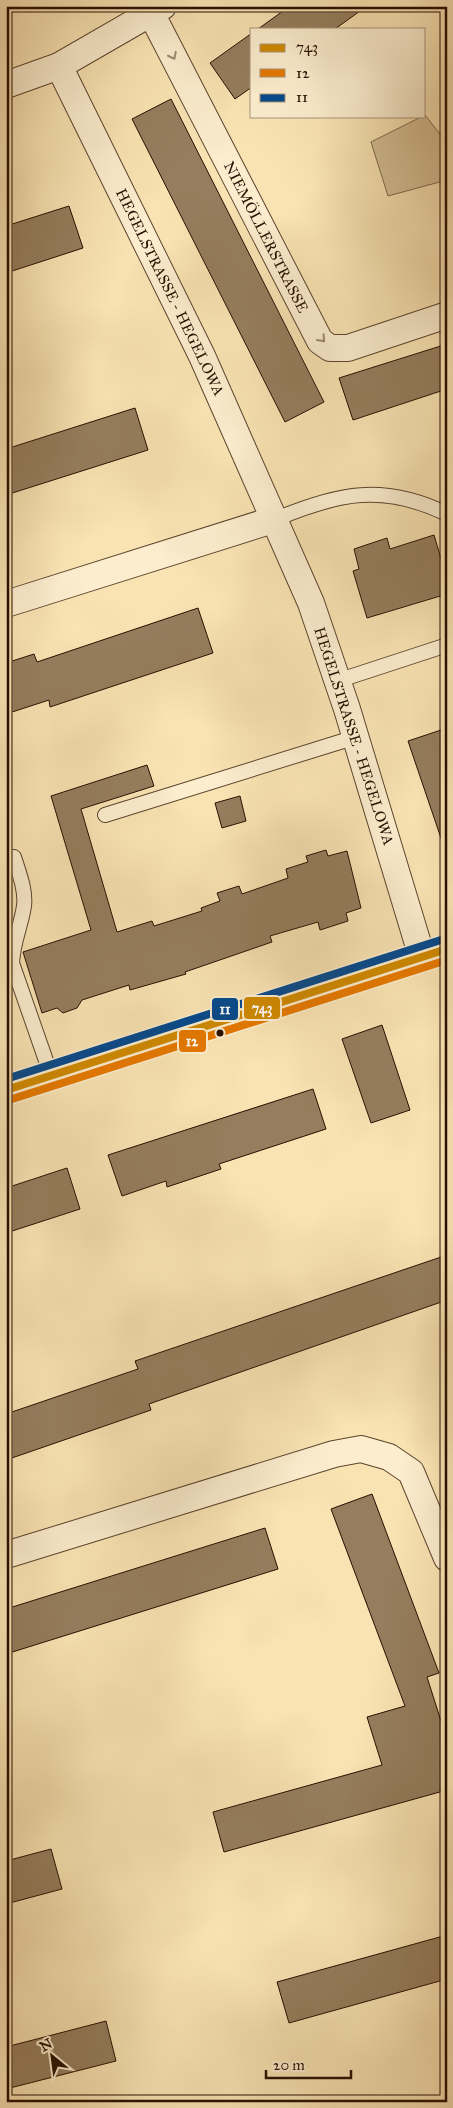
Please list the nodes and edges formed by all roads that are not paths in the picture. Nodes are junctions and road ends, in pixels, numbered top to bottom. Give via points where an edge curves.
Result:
1 (157, 10) edge
2 (58, 66) junction
3 (6, 86) edge
4 (447, 315) edge
5 (447, 514) edge
6 (276, 520) junction
7 (6, 604) edge
8 (441, 647) dead end
9 (337, 681) junction
10 (356, 737) junction
11 (105, 815) dead end
12 (14, 858) dead end
13 (434, 953) edge
14 (51, 1075) junction
15 (6, 1090) edge
16 (6, 1555) edge
17 (447, 1558) edge

1 - 2 street
1 -> 4 street, NIEMÖLLERSTRASSE via 320,341 330,348 348,348
2 - 3 street
2 - 6 street, HEGELSTRASSE - HEGELOWA via 202,356
5 - 6 lane via 422,502 367,493 316,502
6 - 7 street
6 - 9 street, HEGELSTRASSE - HEGELOWA via 311,603
8 - 9 lane
9 - 10 street, HEGELSTRASSE - HEGELOWA
10 - 11 lane
10 - 13 street, HEGELSTRASSE - HEGELOWA
12 - 14 lane via 24,905 13,944 12,963
13 - 14 main road
14 - 15 main road
16 - 17 street via 334,1454 361,1449 389,1458 411,1472

